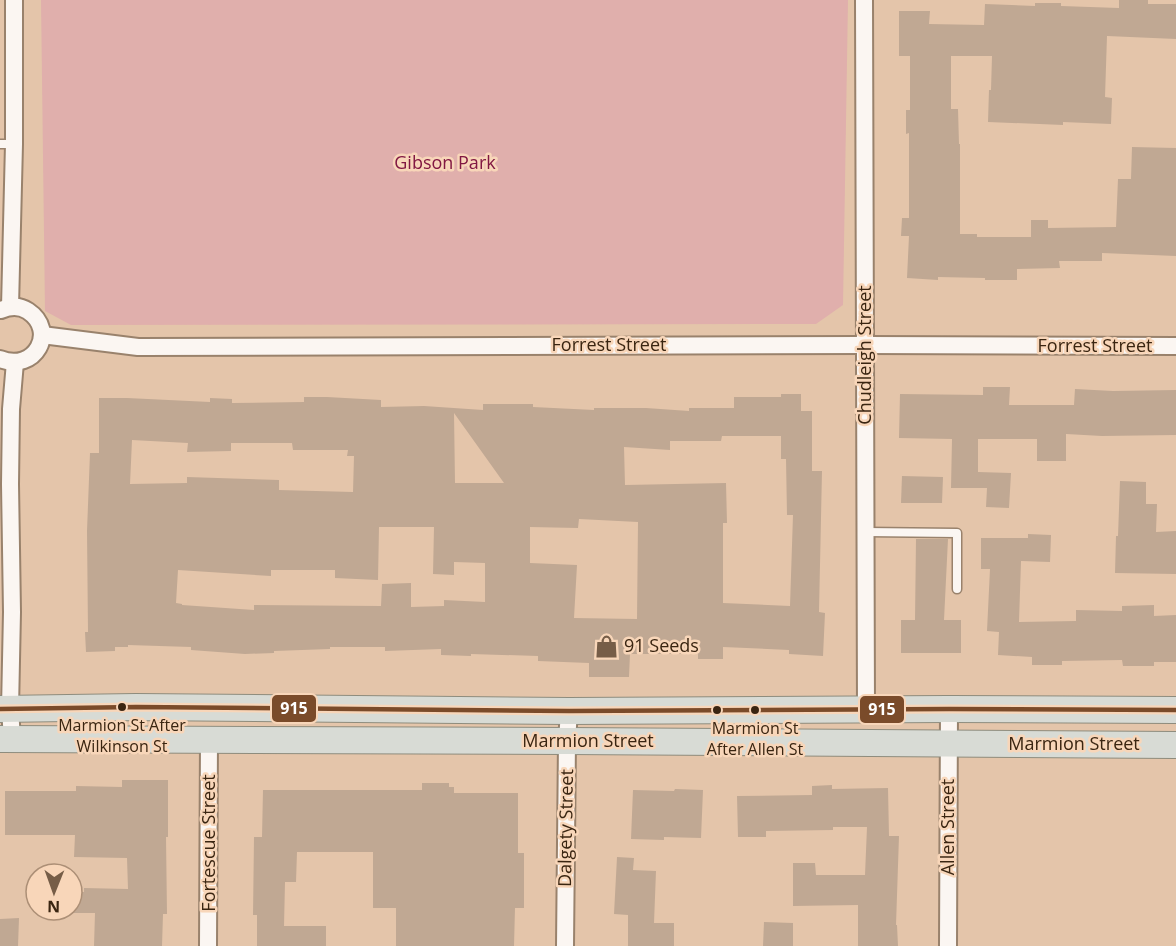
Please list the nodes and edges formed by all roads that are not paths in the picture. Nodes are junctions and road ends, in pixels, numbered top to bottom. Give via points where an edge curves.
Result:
1 (14, 0) edge
2 (864, 0) edge
3 (7, 144) edge
4 (6, 218) edge
5 (5, 308) edge
6 (42, 335) junction
7 (864, 345) junction
8 (1176, 346) edge
9 (8, 361) edge
10 (866, 532) junction
11 (957, 589) dead end
12 (5, 709) edge
13 (866, 709) junction
14 (949, 709) junction
15 (1176, 710) edge
16 (569, 711) junction
17 (6, 739) edge
18 (209, 739) junction
19 (567, 741) junction
20 (948, 744) junction
21 (1176, 745) edge
22 (208, 946) edge
23 (565, 946) edge
24 (948, 946) edge

1 - 3 street
2 - 7 street, Chudleigh Street
3 - 4 street
4 - 5 street
5 - 6 street via 24,308 31,313 41,326
6 - 7 street, Forrest Street via 138,346
6 - 9 street via 31,357
7 - 8 street, Forrest Street
7 - 10 street, Chudleigh Street
9 - 12 street via 12,612
10 - 11 lane via 957,533
10 - 13 street, Chudleigh Street
12 - 16 main road, Marmion Street
12 - 17 street
13 - 14 main road, Marmion Street
13 - 16 main road, Marmion Street
14 - 15 main road, Marmion Street
14 - 20 street, Allen Street
16 - 19 street, Dalgety Street
17 - 18 main road, Marmion Street
18 - 19 main road, Marmion Street
18 - 22 street, Fortescue Street
19 - 20 main road, Marmion Street
19 - 23 street, Dalgety Street
20 - 21 main road, Marmion Street
20 - 24 street, Allen Street

